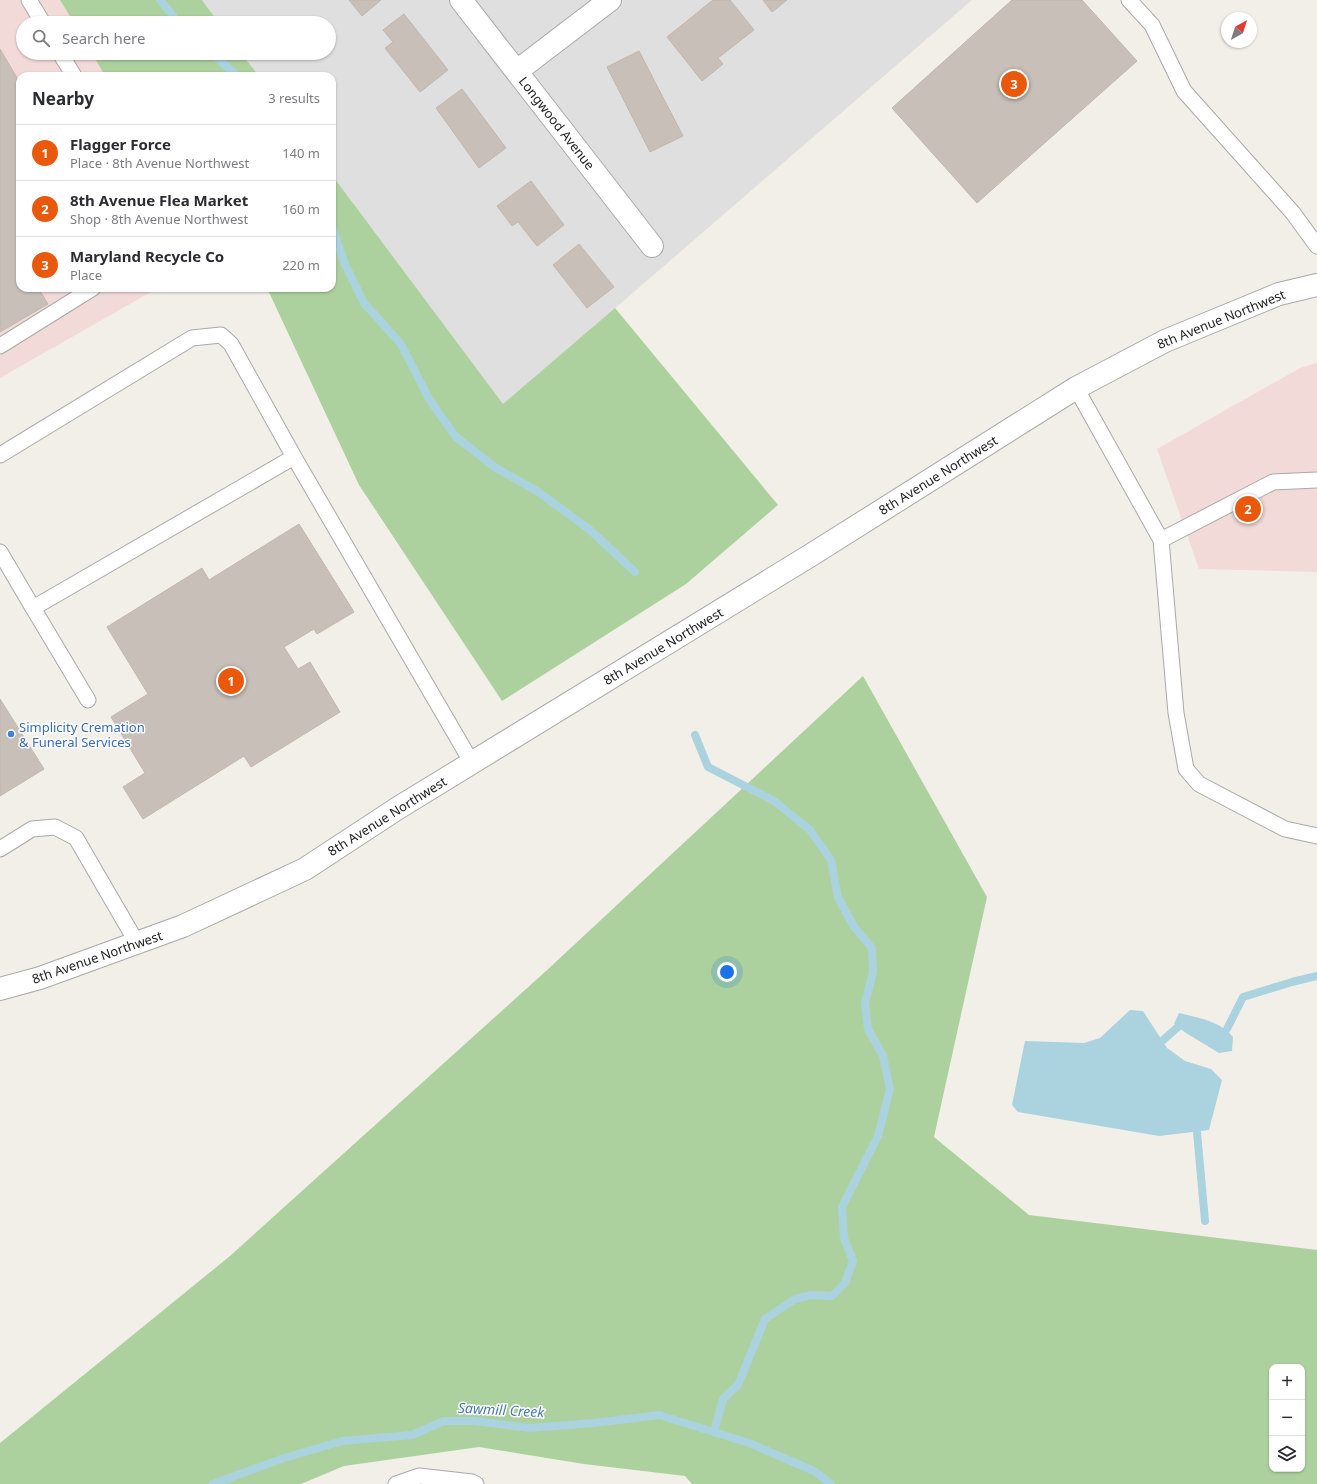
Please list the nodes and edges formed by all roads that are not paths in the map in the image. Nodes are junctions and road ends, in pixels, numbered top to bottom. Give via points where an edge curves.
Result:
1 (29, 0) edge
2 (461, 0) edge
3 (610, 0) edge
4 (1129, 0) edge
5 (39, 16) edge
6 (64, 60) edge
7 (72, 72) edge
8 (517, 72) junction
9 (652, 246) dead end
10 (1317, 246) edge
11 (1317, 285) edge
12 (86, 292) edge
13 (0, 346) edge
14 (1076, 388) junction
15 (0, 455) edge
16 (294, 457) junction
17 (1317, 480) edge
18 (1161, 540) junction
19 (0, 552) edge
20 (32, 608) junction
21 (88, 700) dead end
22 (472, 762) junction
23 (1317, 836) edge
24 (0, 849) edge
25 (137, 942) junction
26 (0, 989) edge
27 (396, 1484) edge
28 (476, 1484) edge

1 - 5 lane
2 - 8 street, Longwood Avenue
3 - 8 street
4 - 10 lane via 1152,26 1184,91 1292,213
6 - 7 lane
8 - 9 street, Longwood Avenue
11 - 14 street, 8th Avenue Northwest via 1279,294 1165,341
12 - 13 lane
14 - 18 lane
14 - 22 street, 8th Avenue Northwest via 811,556
15 - 16 lane via 192,338 220,335 231,344
16 - 20 lane
16 - 22 lane
17 - 18 lane via 1273,482
18 - 23 lane via 1176,713 1186,769 1199,784 1285,829
19 - 20 lane
20 - 21 lane
22 - 25 street, 8th Avenue Northwest via 305,869 184,926
24 - 25 lane via 32,830 55,827 76,838
25 - 26 street, 8th Avenue Northwest via 40,978
27 - 28 lane via 419,1476

